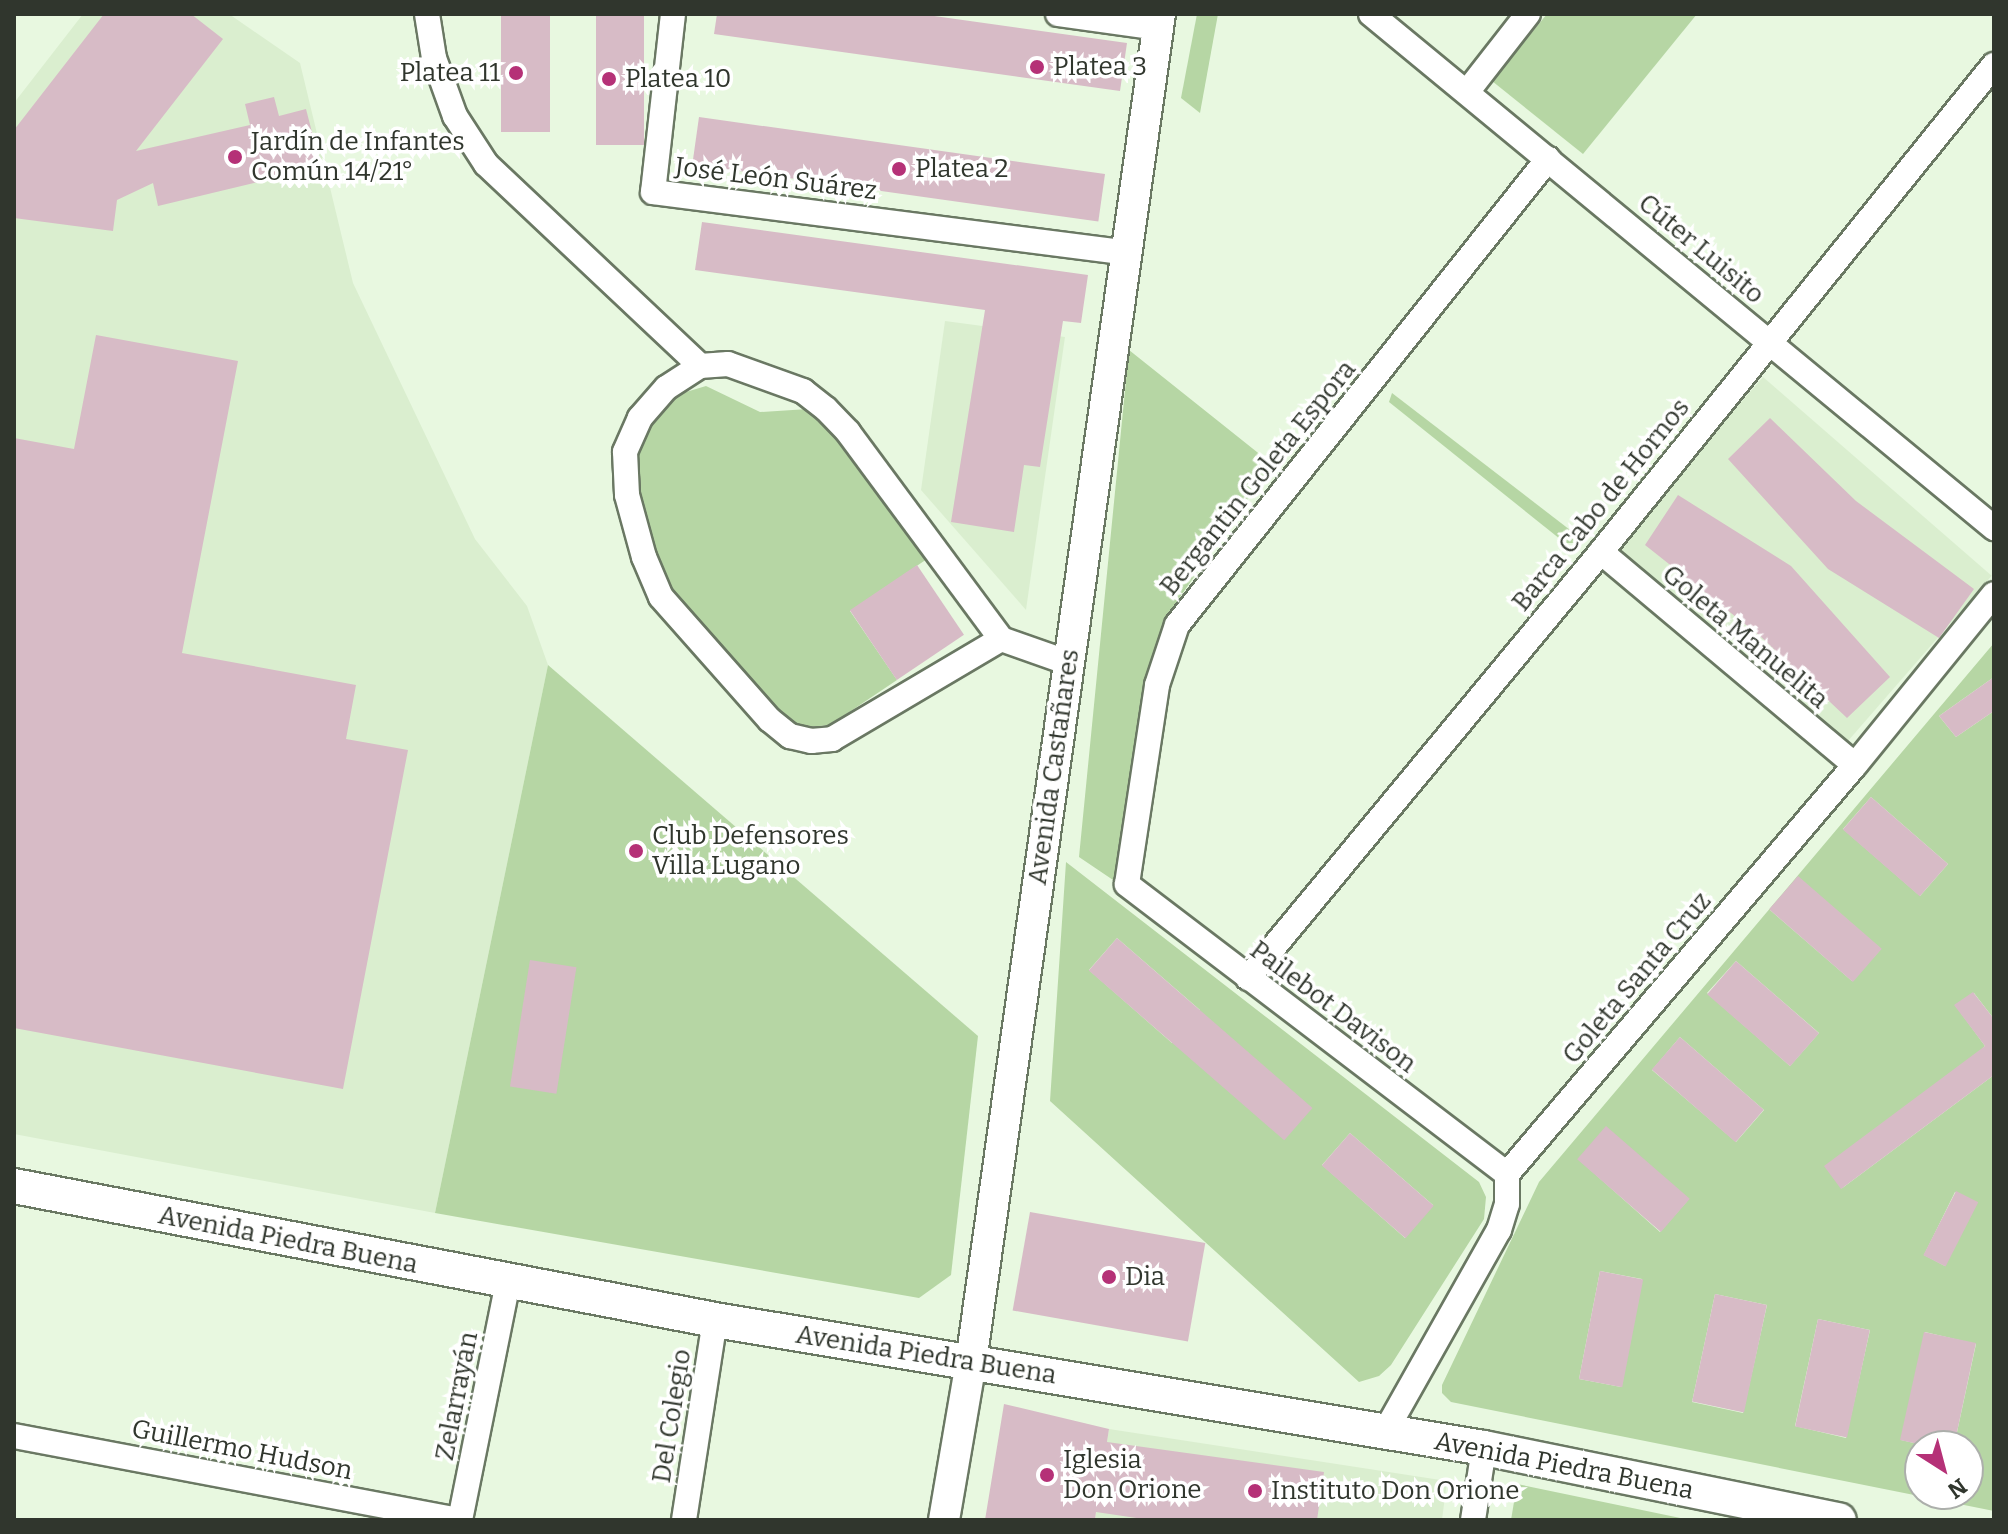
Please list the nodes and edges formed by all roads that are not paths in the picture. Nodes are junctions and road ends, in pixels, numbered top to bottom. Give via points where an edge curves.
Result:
1 (427, 14) edge
2 (673, 14) edge
3 (1058, 14) edge
4 (1371, 14) edge
5 (1528, 14) edge
6 (1159, 21) edge
7 (1994, 65) edge
8 (1467, 92) junction
9 (1548, 159) junction
10 (1129, 253) junction
11 (1770, 342) junction
12 (700, 366) junction
13 (1994, 528) edge
14 (1601, 552) junction
15 (1994, 594) edge
16 (1001, 639) junction
17 (1069, 663) junction
18 (1855, 765) junction
19 (1127, 884) joint
20 (1248, 978) junction
21 (1507, 1174) junction
22 (14, 1186) edge
23 (508, 1282) junction
24 (715, 1320) junction
25 (971, 1362) junction
26 (1385, 1432) junction
27 (14, 1436) edge
28 (1484, 1448) junction
29 (460, 1520) edge
30 (684, 1520) edge
31 (944, 1520) edge
32 (1473, 1520) edge
33 (1839, 1520) edge

1 - 12 street via 434,58 455,116 486,164
2 - 10 street, José León Suárez via 653,192
3 - 6 street
4 - 8 street, Cúter Luisito
5 - 8 street
6 - 10 street, Avenida Castañares
7 - 11 street, Barca Cabo de Hornos
8 - 9 street, Cúter Luisito
9 - 11 street, Cúter Luisito
9 - 19 street, Bergantin Goleta Espora via 1177,625 1157,685
10 - 17 street, Avenida Castañares
11 - 13 street, Cúter Luisito
11 - 14 street, Barca Cabo de Hornos
12 - 16 street via 728,364 803,391 826,409
12 - 16 street via 666,388 640,418 625,452 627,495 661,597 770,720 790,736 832,739
14 - 18 street, Goleta Manuelita
14 - 20 street, Barca Cabo de Hornos
15 - 18 street, Goleta Santa Cruz
16 - 17 street
17 - 25 street, Avenida Castañares
18 - 21 street, Goleta Santa Cruz
19 - 20 street, Pailebot Davison
20 - 21 street, Pailebot Davison
21 - 26 street via 1507,1204 1499,1230
22 - 23 main road, Avenida Piedra Buena
23 - 24 main road, Avenida Piedra Buena
23 - 29 street, Zelarrayán
24 - 25 main road, Avenida Piedra Buena
24 - 30 street, Del Colegio
25 - 26 main road, Avenida Piedra Buena
25 - 31 street, Avenida Castañares
26 - 28 main road, Avenida Piedra Buena
27 - 29 street, Guillermo Hudson
28 - 32 street
28 - 33 main road, Avenida Piedra Buena

